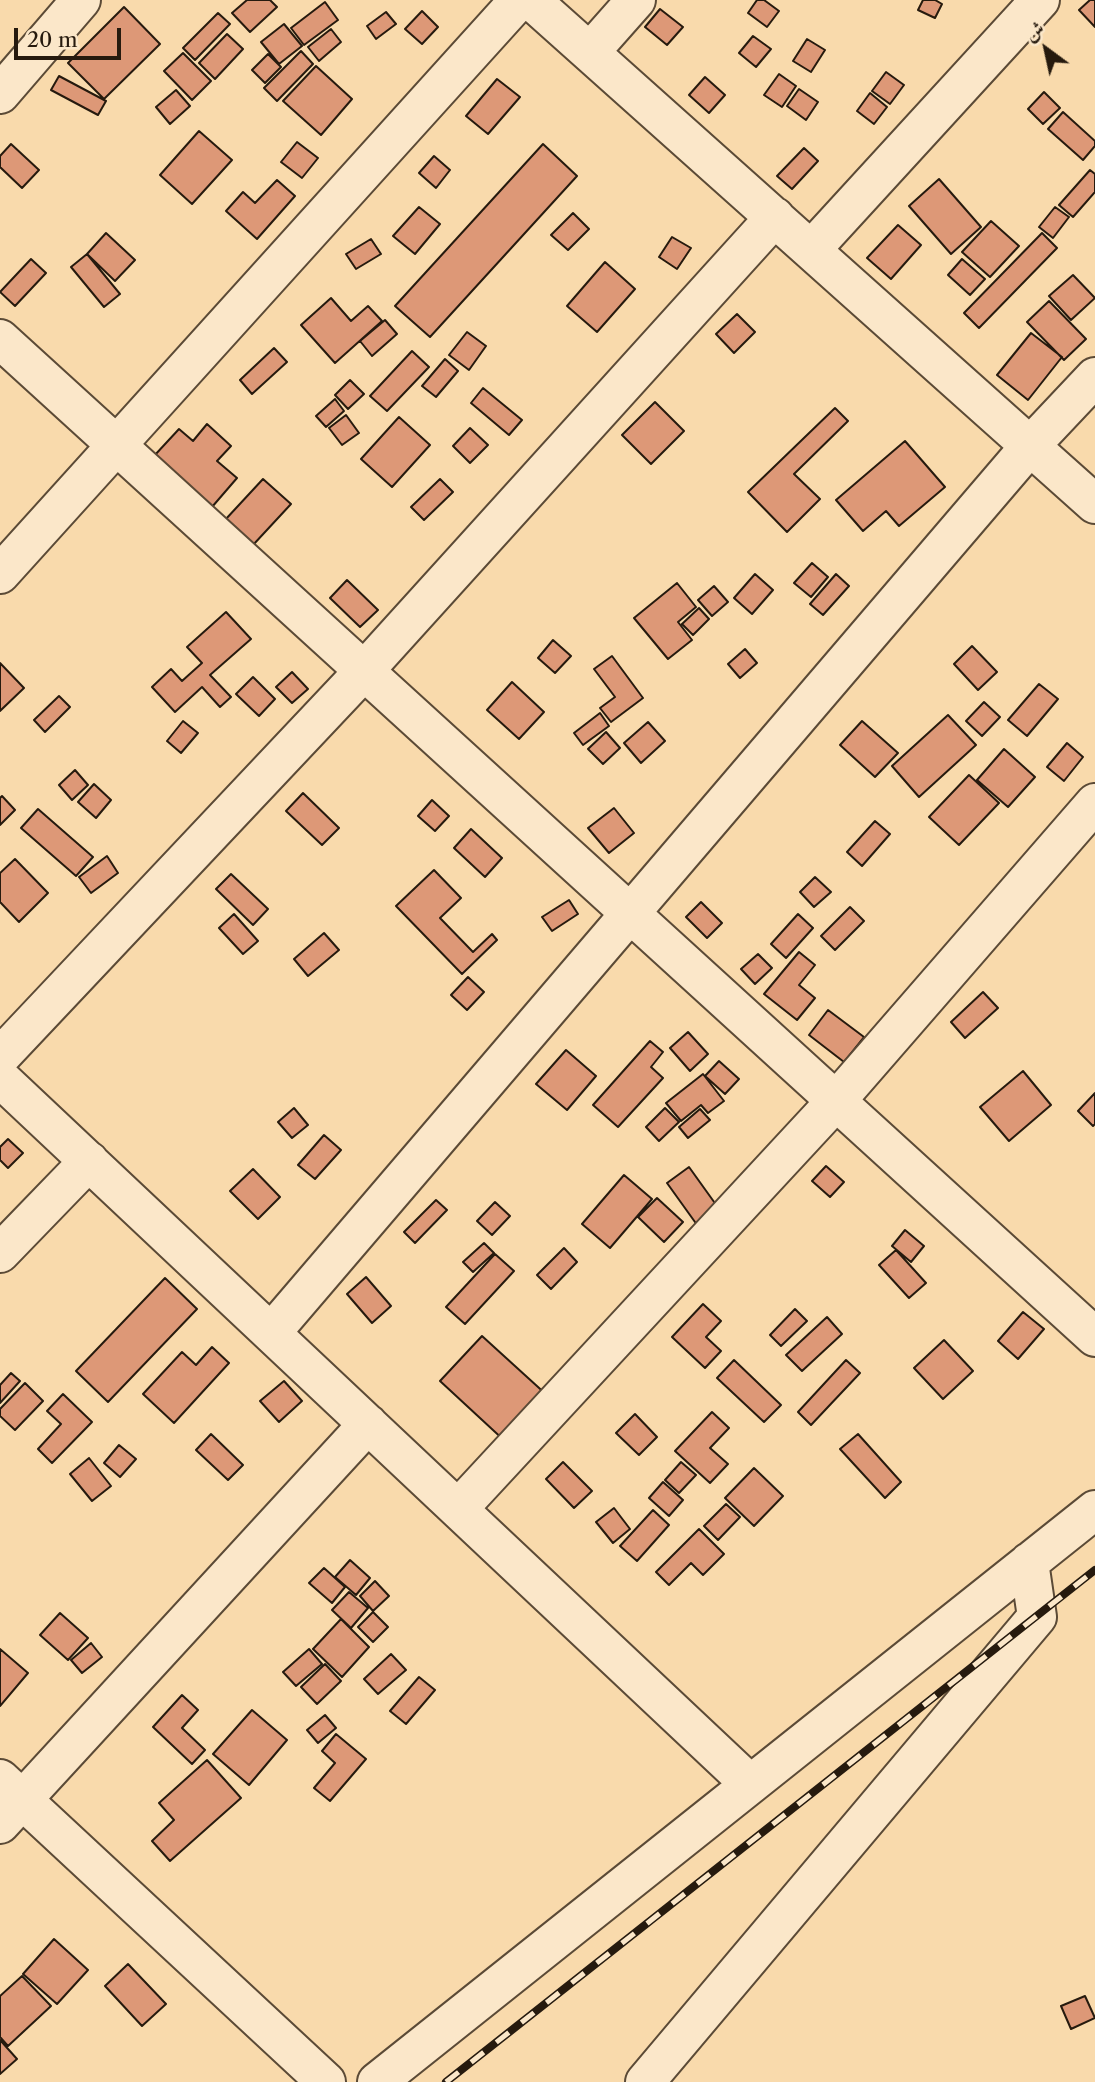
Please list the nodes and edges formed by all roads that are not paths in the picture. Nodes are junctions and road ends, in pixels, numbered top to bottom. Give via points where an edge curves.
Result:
1 (81, 0) edge
2 (519, 0) edge
3 (531, 0) edge
4 (636, 0) edge
5 (1040, 0) edge
6 (590, 52) junction
7 (0, 94) edge
8 (775, 217) junction
9 (811, 250) junction
10 (0, 339) edge
11 (1095, 377) edge
12 (117, 446) junction
13 (1030, 446) junction
14 (1095, 504) edge
15 (0, 573) edge
16 (364, 671) junction
17 (1095, 803) edge
18 (630, 913) junction
19 (0, 1057) edge
20 (0, 1078) edge
21 (836, 1101) junction
22 (89, 1161) junction
23 (0, 1253) edge
24 (271, 1333) junction
25 (1095, 1337) edge
26 (368, 1424) junction
27 (458, 1509) junction
28 (1095, 1510) edge
29 (1029, 1562) junction
30 (750, 1784) junction
31 (7, 1801) edge
32 (326, 2082) edge
33 (377, 2082) edge
34 (645, 2082) edge

1 - 7 street
2 - 12 street
3 - 6 street
4 - 6 street
5 - 9 street
6 - 8 street
8 - 9 street
8 - 16 street
9 - 13 street
10 - 12 street
11 - 13 street
12 - 15 street
12 - 16 street
13 - 14 street
13 - 18 street
16 - 18 street
16 - 19 street
17 - 21 street
18 - 21 street
18 - 24 street
20 - 22 street
21 - 25 street
21 - 27 street
22 - 23 street
22 - 24 street
24 - 26 street
26 - 27 street
26 - 31 street
27 - 30 street
28 - 29 street
29 - 30 street
29 - 34 street via 1037,1617
30 - 33 street
31 - 32 street

